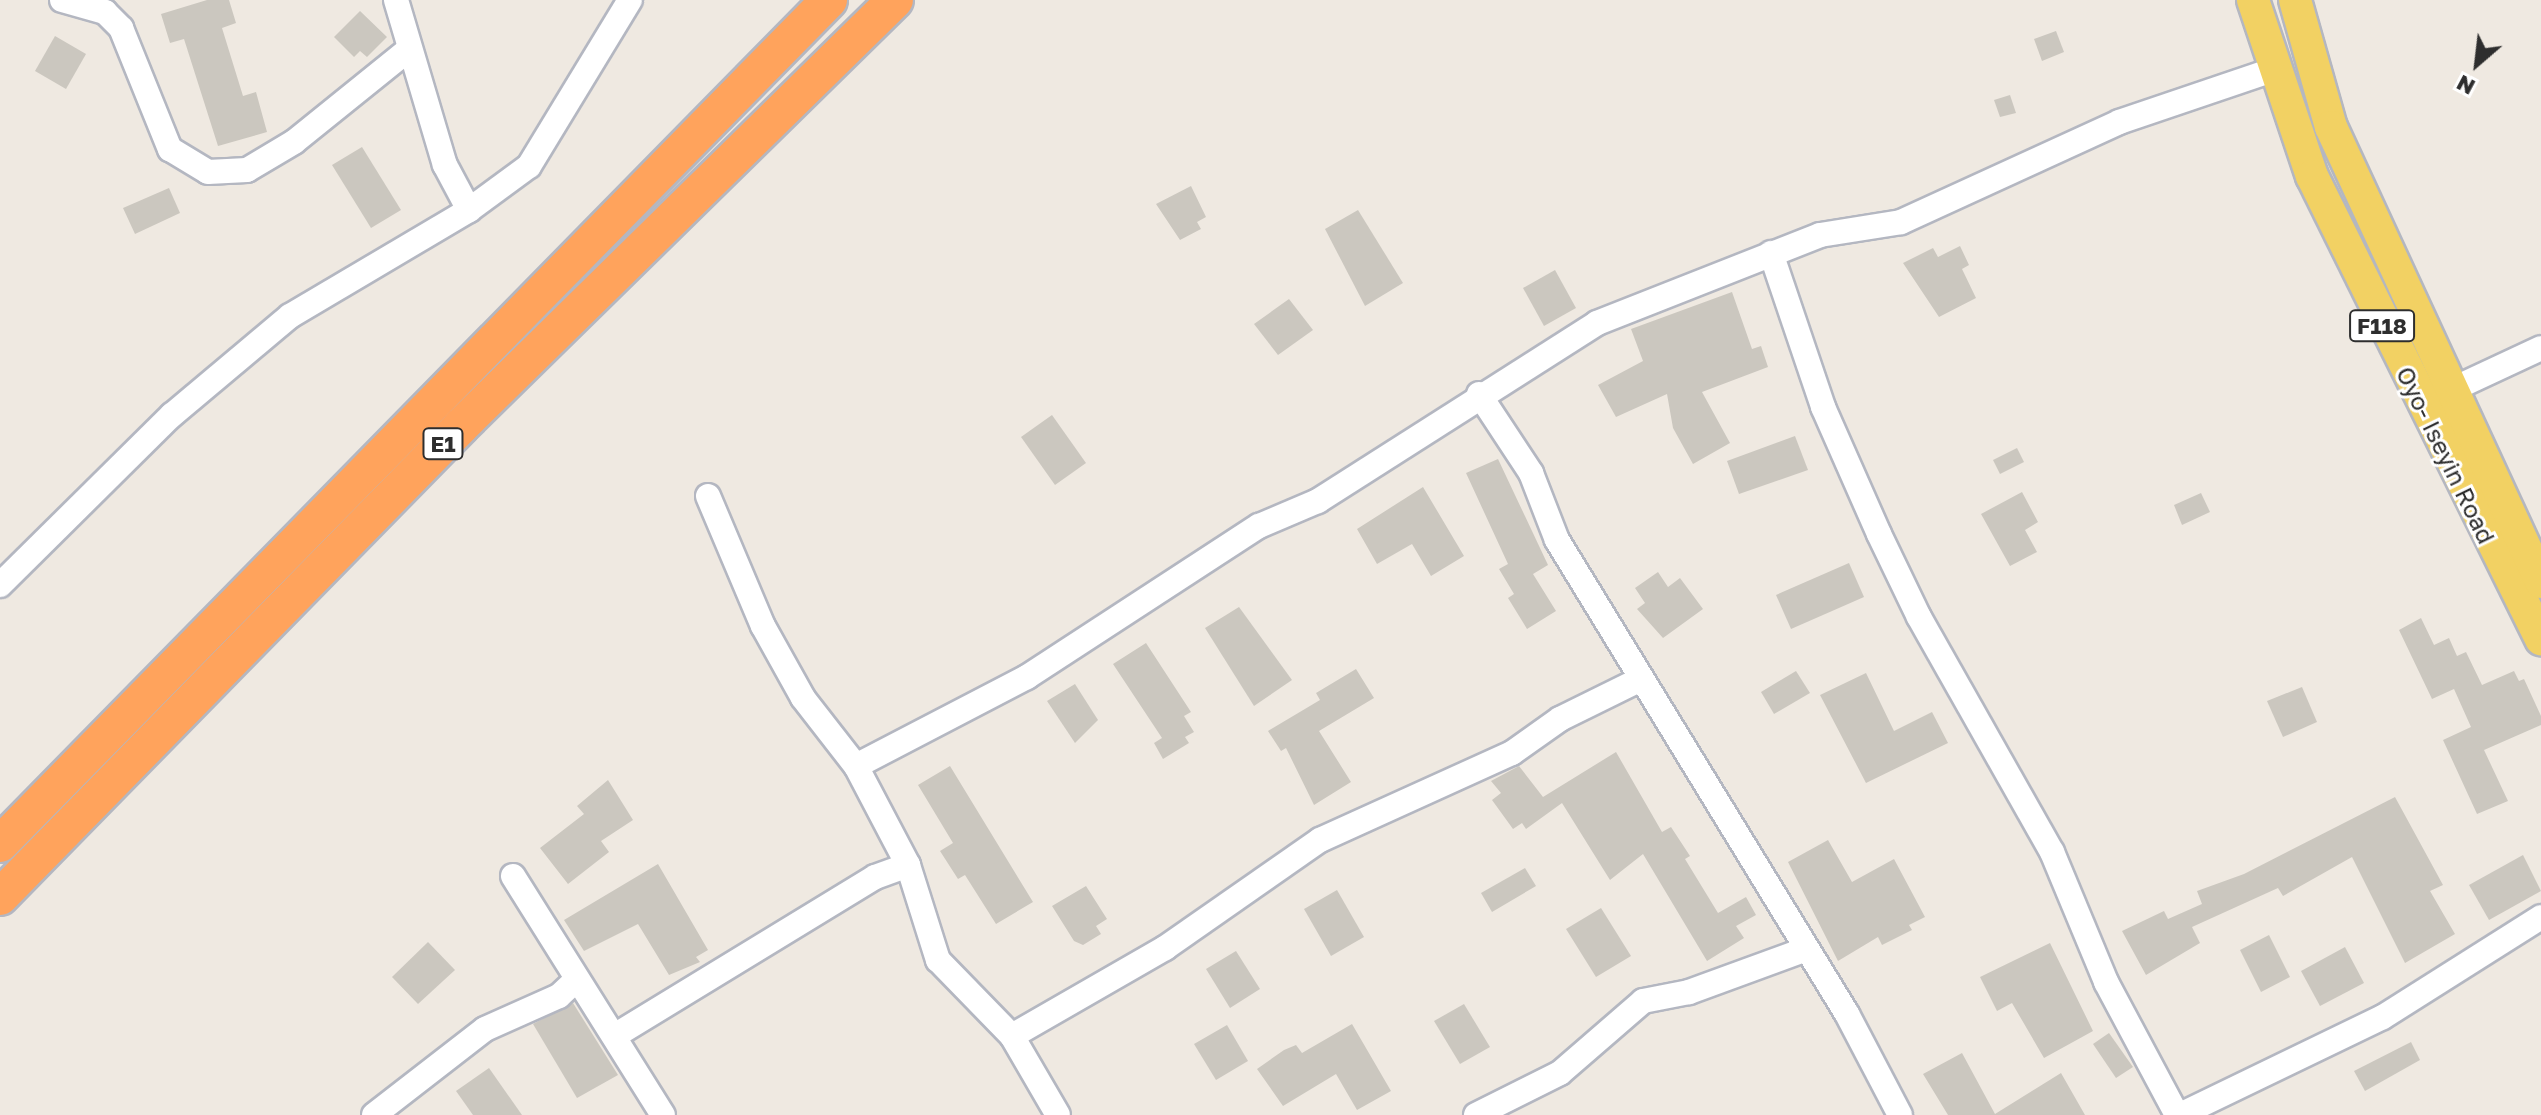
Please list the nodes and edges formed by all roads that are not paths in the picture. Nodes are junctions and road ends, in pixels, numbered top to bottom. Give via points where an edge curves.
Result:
1 (62, 0) edge
2 (396, 0) edge
3 (630, 0) edge
4 (829, 0) edge
5 (895, 0) edge
6 (2253, 0) edge
7 (2295, 0) edge
8 (408, 50) junction
9 (2273, 70) junction
10 (469, 210) junction
11 (1771, 253) junction
12 (2541, 348) edge
13 (2451, 390) junction
14 (1479, 394) junction
15 (708, 496) dead end
16 (2541, 582) edge
17 (1, 583) edge
18 (2541, 639) edge
19 (1639, 680) junction
20 (856, 766) junction
21 (0, 844) edge
22 (908, 865) junction
23 (513, 876) dead end
24 (0, 897) edge
25 (2541, 917) edge
26 (1804, 950) junction
27 (576, 980) junction
28 (616, 1035) junction
29 (1012, 1036) junction
30 (374, 1115) edge
31 (663, 1115) edge
32 (1058, 1115) edge
33 (1476, 1115) edge
34 (1900, 1115) edge
35 (2179, 1115) edge

1 - 8 street via 105,12 121,28 170,149 208,172 247,170 294,142
2 - 8 street
3 - 10 street via 529,166
4 - 21 highway, E1
5 - 24 highway, E1 via 461,426
6 - 9 main road, Oyo- Iseyin Road / F118
7 - 13 main road, Oyo- Iseyin Road / F118 via 2331,127
8 - 10 street via 445,165
9 - 11 street via 2119,122 1901,222 1820,235
9 - 18 main road, Oyo- Iseyin Road / F118 via 2312,176 2385,334
10 - 17 street via 290,316 172,415
11 - 14 street via 1597,323
11 - 35 street via 1823,407 1886,548 2052,852 2106,982
12 - 13 street
13 - 16 main road, Oyo- Iseyin Road / F118
14 - 19 street via 1531,473 1557,540
14 - 20 street via 1318,501 1259,526 1027,677
15 - 20 street via 763,626 803,698
19 - 26 street
19 - 29 street via 1560,719 1512,753 1320,840 1165,948
20 - 22 street
22 - 28 street via 875,877
22 - 29 street via 938,960
23 - 27 street
25 - 35 street via 2383,1017
26 - 33 street via 1689,992 1643,1001 1560,1073
26 - 34 street via 1847,1014
27 - 28 street
27 - 30 street via 544,1005 485,1029
28 - 31 street
29 - 32 street

